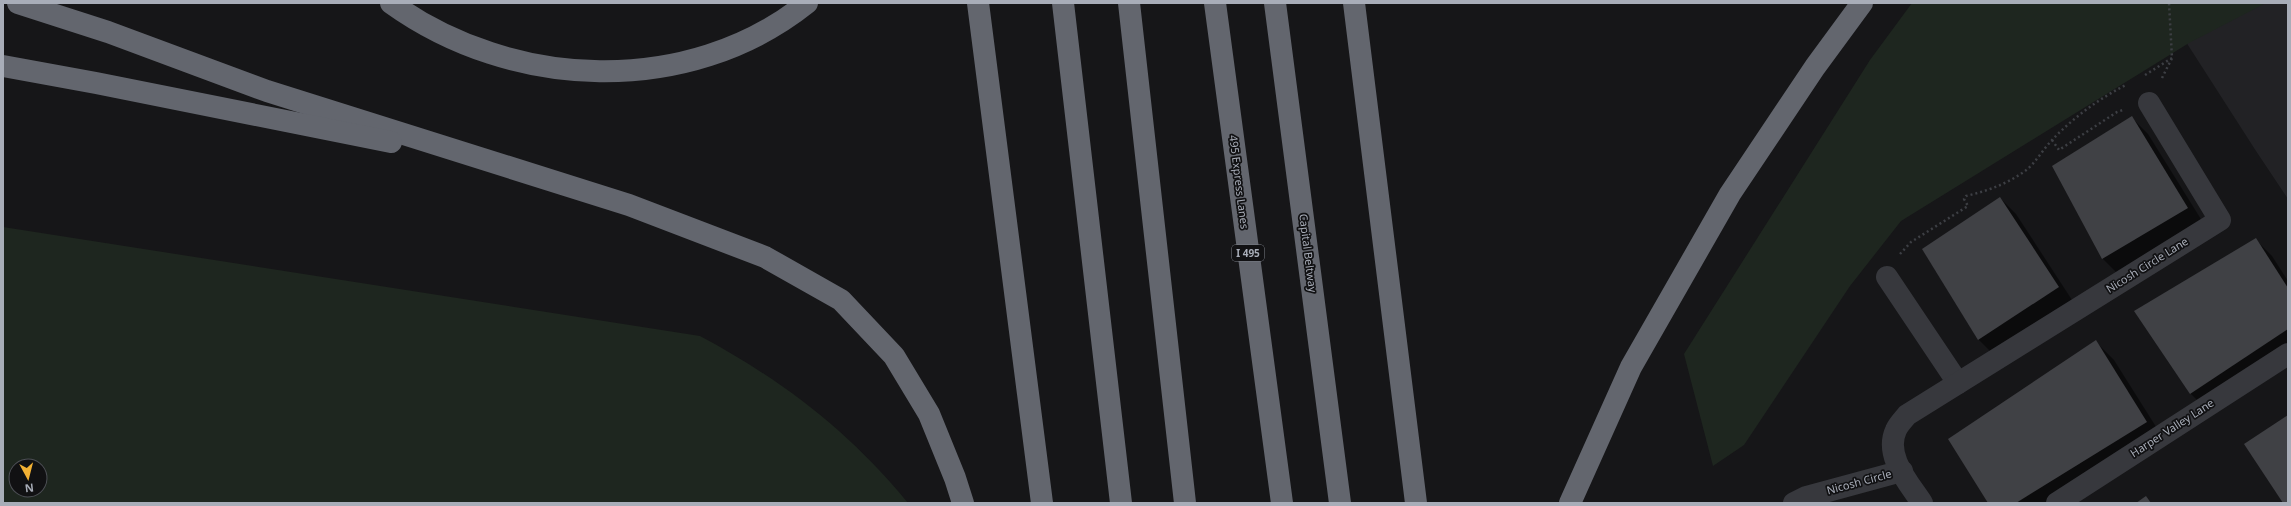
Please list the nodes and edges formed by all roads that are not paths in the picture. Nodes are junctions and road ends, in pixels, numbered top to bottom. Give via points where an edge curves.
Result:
1 (18, 3) edge
2 (391, 3) edge
3 (807, 3) edge
4 (978, 3) edge
5 (1063, 3) edge
6 (1129, 3) edge
7 (1215, 3) edge
8 (1276, 3) edge
9 (1354, 3) edge
10 (1862, 3) edge
11 (3, 66) edge
12 (2150, 102) road end
13 (506, 166) junction
14 (1887, 277) road end
15 (2288, 354) edge
16 (1958, 383) junction
17 (1902, 471) junction
18 (963, 503) edge
19 (1042, 503) edge
20 (1121, 503) edge
21 (1185, 503) edge
22 (1282, 503) edge
23 (1340, 503) edge
24 (1416, 503) edge
25 (1570, 503) edge
26 (1794, 503) edge
27 (1922, 503) edge
28 (2057, 503) edge

1 - 13 highway via 108,32 267,91
2 - 3 highway via 411,18 467,46 512,61 559,69 636,72 689,61 736,45 782,23
4 - 19 highway
5 - 20 highway
6 - 21 highway
7 - 22 highway, 495 Express Lanes / I 495
8 - 23 highway, Capital Beltway
9 - 24 highway
10 - 25 highway via 1815,67 1730,194 1631,367
11 - 13 highway
12 - 16 street, Nicosh Circle Lane via 2220,220
13 - 18 highway via 629,205 765,257 841,300 894,356 929,414
14 - 16 street
15 - 28 street, Harper Valley Lane
16 - 17 street, Nicosh Circle Lane via 1907,415 1895,430 1892,451
17 - 26 street, Nicosh Circle via 1806,497
17 - 27 street, Nicosh Circle Lane

